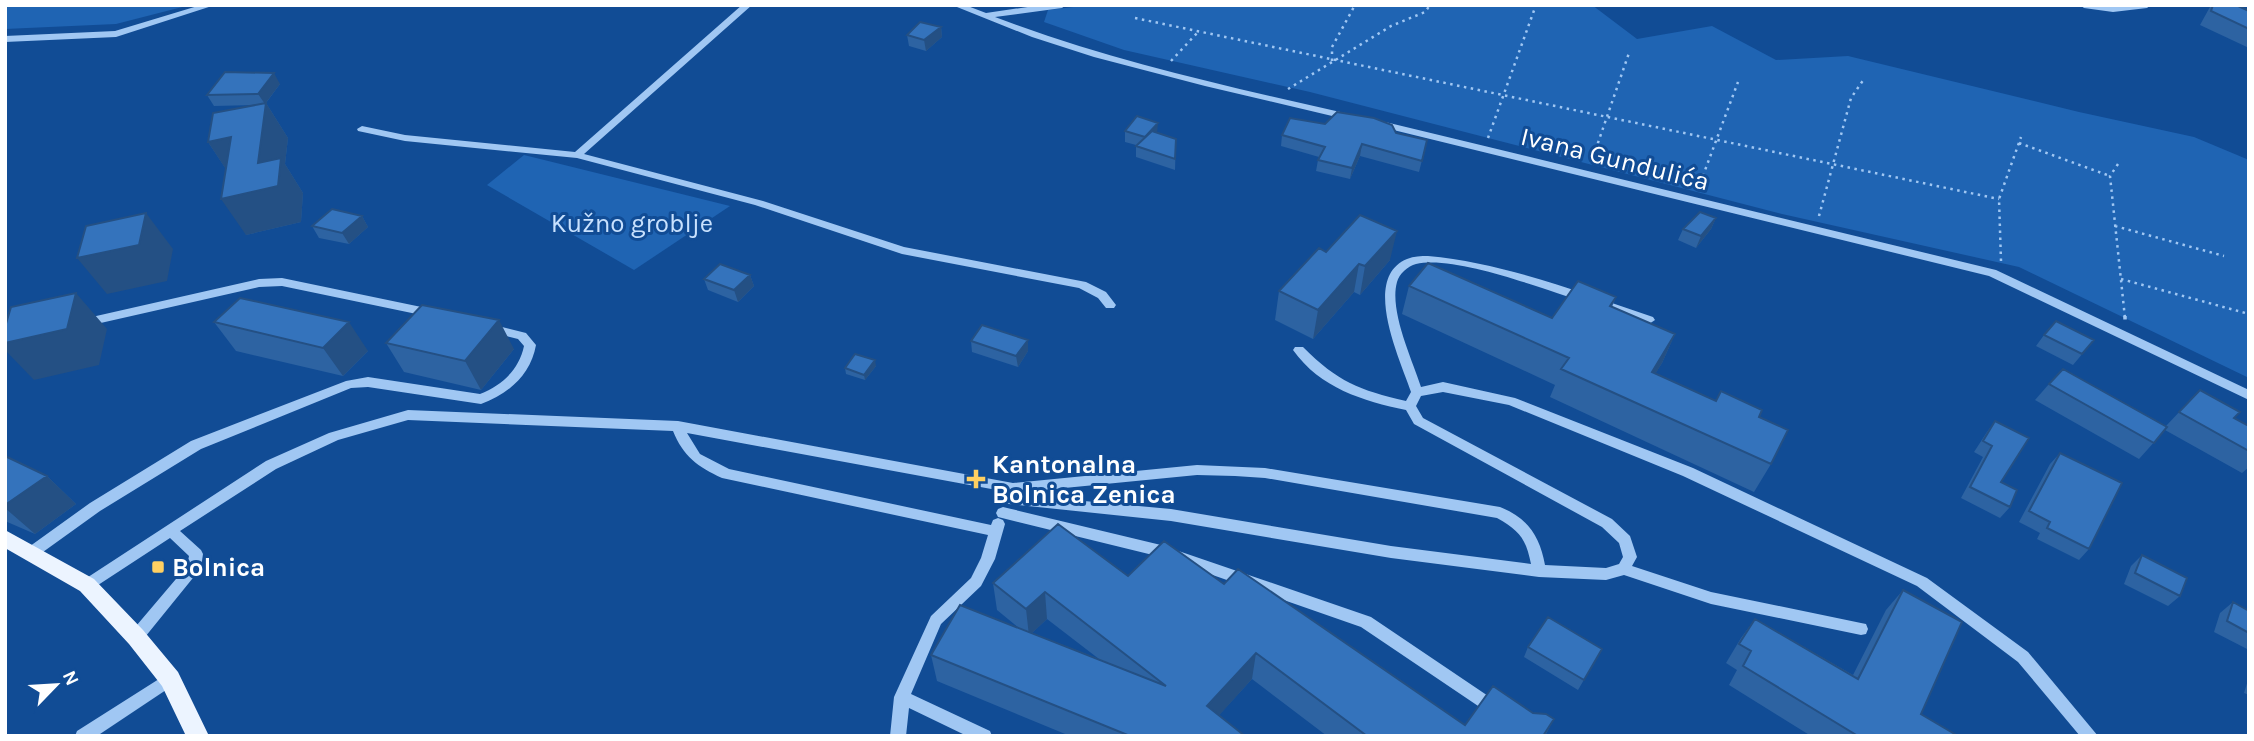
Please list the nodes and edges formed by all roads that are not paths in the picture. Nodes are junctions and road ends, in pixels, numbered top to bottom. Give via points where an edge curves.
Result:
1 (211, 5) edge
2 (748, 5) edge
3 (956, 5) edge
4 (1062, 5) edge
5 (2084, 5) edge
6 (2147, 5) edge
7 (985, 16) junction
8 (5, 39) edge
9 (362, 129) dead end
10 (578, 155) junction
11 (1110, 305) dead end
12 (447, 317) edge
13 (1649, 320) edge
14 (472, 323) edge
15 (76, 325) edge
16 (1299, 351) dead end
17 (1417, 391) junction
18 (2249, 395) edge
19 (1410, 406) junction
20 (678, 426) junction
21 (1008, 500) junction
22 (995, 531) junction
23 (172, 532) junction
24 (5, 538) edge
25 (31, 553) junction
26 (1624, 569) junction
27 (1539, 571) junction
28 (87, 585) junction
29 (1861, 629) dead end
30 (136, 637) junction
31 (170, 679) junction
32 (902, 697) junction
33 (1508, 719) edge
34 (83, 736) edge
35 (198, 736) edge
36 (898, 736) edge
37 (984, 736) edge
38 (2090, 736) edge

1 - 8 street via 116,34
2 - 10 street
3 - 7 street, Ivana Gundulića
4 - 7 street
5 - 6 street via 2113,9
7 - 18 street, Ivana Gundulića via 1061,44 1161,72 1963,264 2001,277
9 - 10 street via 405,138
10 - 11 street via 759,203 902,250 1082,285
12 - 15 street via 282,282 259,283
13 - 17 street via 1475,266 1413,261 1399,269 1391,282 1393,316
14 - 25 street via 522,336 530,345 522,369 496,393 481,399 368,382 350,384 196,445
16 - 19 street via 1333,381 1359,396
17 - 19 street
17 - 38 street via 1443,387 1511,401 1688,472 1922,582 2023,657
19 - 26 street via 1418,421 1607,523 1625,540 1630,557
20 - 21 street
20 - 22 street via 697,461 727,474
20 - 23 street via 408,415 334,436 271,465
21 - 22 street
21 - 27 street via 1171,515
21 - 27 street via 1197,470 1265,473 1500,513 1520,523 1534,540
21 - 33 street via 1366,622
22 - 32 street via 976,582 936,620
23 - 28 street
23 - 30 street via 196,554 194,568
24 - 25 main road
25 - 28 main road
26 - 27 street via 1606,574
26 - 29 street via 1713,601
28 - 30 main road
30 - 31 main road
31 - 34 street
31 - 35 main road
32 - 36 street
32 - 37 street

